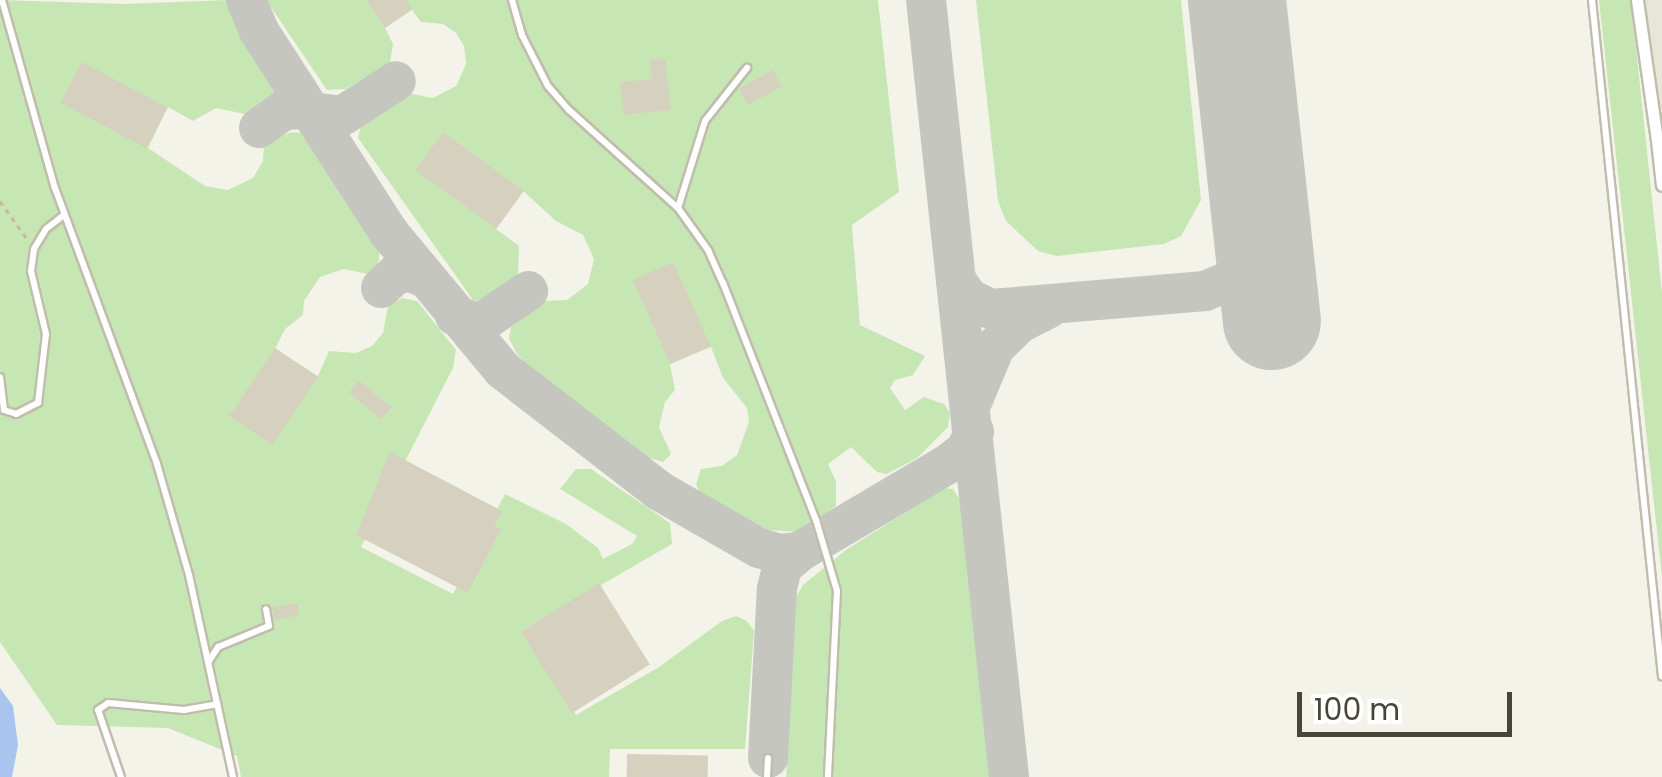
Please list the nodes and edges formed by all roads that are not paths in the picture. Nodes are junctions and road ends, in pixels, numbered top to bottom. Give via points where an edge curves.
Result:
1 (2, 0) edge
2 (512, 0) edge
3 (1592, 0) edge
4 (1637, 0) edge
5 (747, 68) dead end
6 (1657, 102) edge
7 (1660, 140) edge
8 (1662, 185) edge
9 (678, 208) junction
10 (64, 215) junction
11 (0, 376) edge
12 (266, 609) dead end
13 (208, 662) junction
14 (1662, 676) edge
15 (218, 704) junction
16 (768, 758) dead end
17 (121, 777) edge
18 (233, 777) edge
19 (767, 777) edge
20 (828, 777) edge

1 - 10 lane
2 - 9 lane via 548,86
3 - 14 lane
4 - 6 street
5 - 9 lane via 705,121
6 - 7 street
7 - 8 street
9 - 20 lane via 723,283 832,570 836,622
10 - 11 lane via 34,249 31,271 46,334 38,403 16,414 4,410
10 - 13 lane via 157,464
12 - 13 lane via 269,626 218,647
13 - 15 lane
15 - 17 lane via 184,710 108,703 98,710
15 - 18 lane
16 - 19 lane

